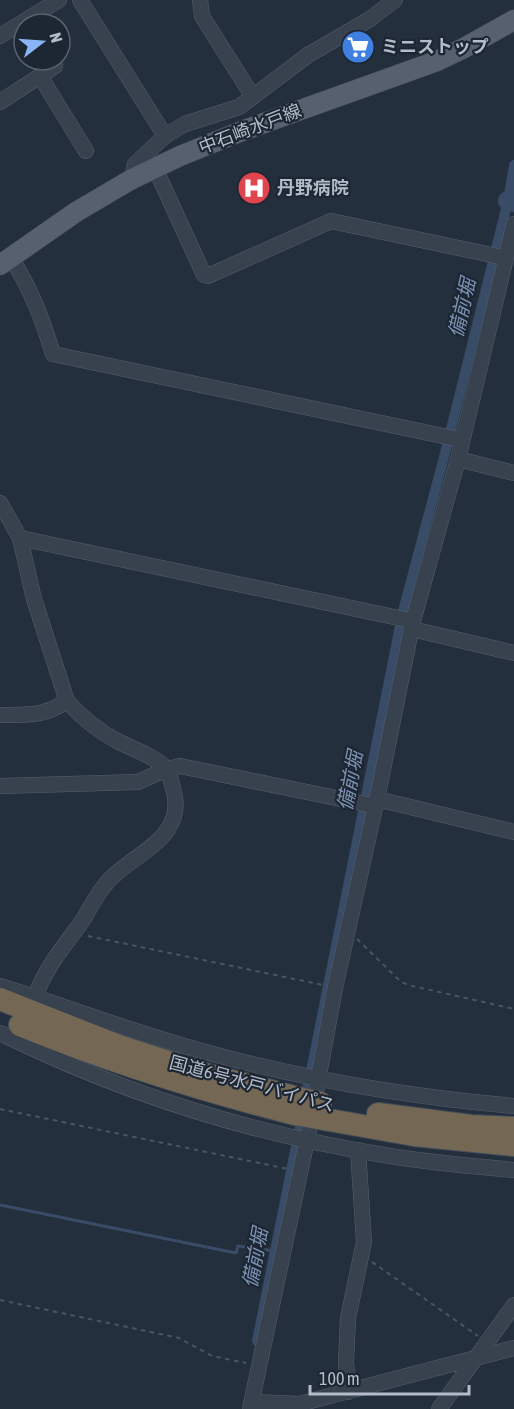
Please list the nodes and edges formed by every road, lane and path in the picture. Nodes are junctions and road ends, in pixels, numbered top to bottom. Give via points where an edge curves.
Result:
1 (59, 0) edge
2 (80, 0) edge
3 (200, 0) edge
4 (395, 0) edge
5 (41, 12) edge
6 (514, 20) edge
7 (46, 72) edge
8 (40, 76) junction
9 (253, 97) junction
10 (0, 102) edge
11 (165, 135) junction
12 (86, 151) dead end
13 (155, 168) junction
14 (132, 179) junction
15 (514, 224) edge
16 (499, 256) junction
17 (3, 263) edge
18 (455, 439) junction
19 (458, 459) junction
20 (514, 473) edge
21 (0, 502) edge
22 (20, 538) junction
23 (407, 622) junction
24 (514, 653) edge
25 (67, 701) junction
26 (0, 715) edge
27 (167, 769) junction
28 (0, 786) edge
29 (371, 803) junction
30 (514, 832) edge
31 (348, 930) junction
32 (73, 933) junction
33 (322, 985) dead end
34 (0, 986) edge
35 (35, 997) junction
36 (0, 999) edge
37 (514, 1009) edge
38 (0, 1016) edge
39 (0, 1033) edge
40 (312, 1077) junction
41 (296, 1106) junction
42 (514, 1106) edge
43 (0, 1109) edge
44 (319, 1110) junction
45 (514, 1128) edge
46 (300, 1139) junction
47 (514, 1145) edge
48 (358, 1150) junction
49 (285, 1168) dead end
50 (514, 1170) edge
51 (363, 1255) junction
52 (0, 1300) edge
53 (514, 1305) edge
54 (488, 1343) junction
55 (514, 1348) edge
56 (477, 1356) junction
57 (247, 1363) dead end
58 (348, 1392) junction
59 (251, 1405) edge
60 (439, 1409) edge

1 - 5 street
2 - 11 street
3 - 9 street via 202,16
4 - 9 street via 308,55
6 - 13 main road, 中石崎水戸線 via 437,61 242,131
7 - 8 street
8 - 10 street
8 - 12 street
9 - 11 street via 239,107 185,124
11 - 14 street via 135,164
13 - 14 main road, 中石崎水戸線
13 - 16 street via 204,275 331,221
14 - 17 main road, 中石崎水戸線
15 - 16 street
16 - 18 street
17 - 18 street via 27,282 53,354
18 - 19 street
19 - 20 street
19 - 23 street
21 - 22 street
22 - 23 street
22 - 25 street via 34,599
23 - 24 street
23 - 29 street
25 - 26 street via 43,714
25 - 27 street via 115,740
27 - 28 street via 138,782
27 - 29 street via 180,766
27 - 32 street via 176,802 166,833 105,884
29 - 30 street
29 - 31 street
31 - 37 path via 408,985
31 - 40 street
32 - 33 path
32 - 35 street via 49,965
34 - 35 street
35 - 40 street via 184,1046
36 - 41 highway, 国道6号水戸バイパス via 119,1046
38 - 41 highway, 国道6号水戸バイパス via 121,1064 215,1093
39 - 46 street via 138,1091
40 - 42 street
40 - 46 street
41 - 44 highway, 国道6号水戸バイパス, bridge
43 - 49 path
44 - 45 highway, 国道6号水戸バイパス
44 - 47 highway, 国道6号水戸バイパス via 414,1135
46 - 48 street
46 - 59 street
48 - 50 street
48 - 51 street
51 - 54 path
51 - 58 street via 348,1318
52 - 57 path via 179,1338 212,1356
53 - 54 street
54 - 56 street
55 - 56 street
56 - 58 street
56 - 60 street
58 - 59 street via 299,1404

